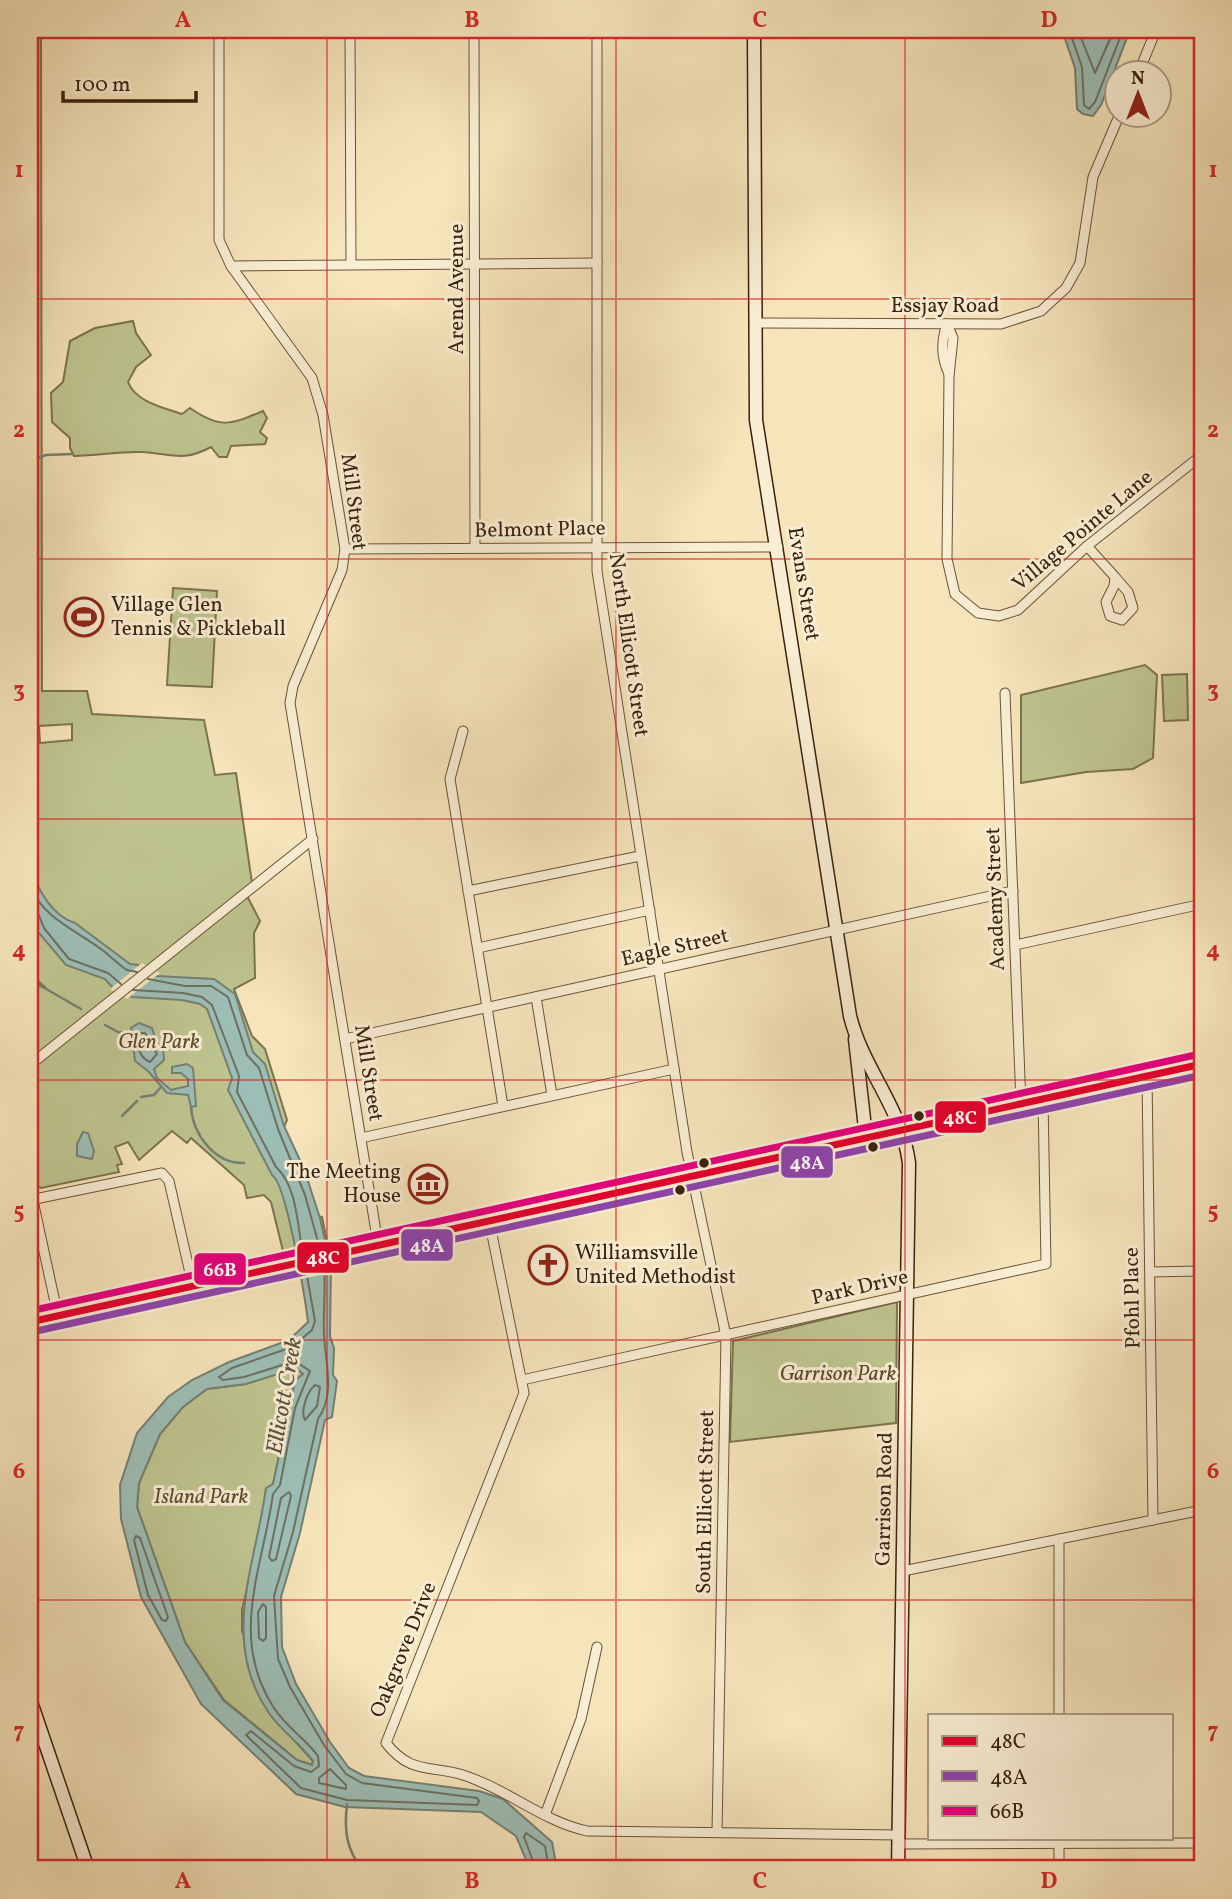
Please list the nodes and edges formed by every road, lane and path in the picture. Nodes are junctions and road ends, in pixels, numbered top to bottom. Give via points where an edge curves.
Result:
1 (219, 30) edge
2 (350, 30) edge
3 (474, 30) edge
4 (597, 30) edge
5 (754, 30) edge
6 (1156, 30) edge
7 (1144, 60) edge
8 (1113, 130) edge
9 (475, 262) junction
10 (597, 263) junction
11 (351, 264) junction
12 (231, 266) junction
13 (755, 323) junction
14 (947, 324) junction
15 (1202, 455) edge
16 (1087, 546) junction
17 (597, 547) junction
18 (778, 547) junction
19 (475, 548) junction
20 (345, 549) junction
21 (1115, 577) dead end
22 (1005, 693) dead end
23 (463, 731) dead end
24 (313, 839) junction
25 (640, 856) junction
26 (468, 891) junction
27 (1013, 891) junction
28 (1202, 904) edge
29 (650, 910) junction
30 (836, 930) junction
31 (1015, 945) junction
32 (478, 948) junction
33 (659, 970) junction
34 (537, 997) junction
35 (488, 1008) junction
36 (855, 1036) junction
37 (345, 1040) junction
38 (1202, 1064) edge
39 (30, 1065) edge
40 (674, 1069) junction
41 (1147, 1076) junction
42 (552, 1095) junction
43 (1043, 1099) junction
44 (1021, 1104) junction
45 (503, 1106) junction
46 (903, 1130) junction
47 (866, 1137) junction
48 (361, 1138) junction
49 (691, 1175) junction
50 (30, 1187) edge
51 (31, 1200) edge
52 (489, 1220) junction
53 (378, 1244) junction
54 (1202, 1271) edge
55 (1150, 1272) junction
56 (193, 1286) junction
57 (908, 1294) junction
58 (58, 1316) junction
59 (30, 1322) edge
60 (726, 1336) junction
61 (522, 1380) junction
62 (1202, 1510) edge
63 (1153, 1520) junction
64 (1059, 1539) junction
65 (903, 1571) junction
66 (597, 1647) dead end
67 (30, 1699) edge
68 (1059, 1714) edge
69 (545, 1815) junction
70 (717, 1832) junction
71 (899, 1840) junction
72 (1059, 1841) edge
73 (1202, 1843) edge
74 (88, 1869) edge
75 (898, 1869) edge
76 (1059, 1869) edge

1 - 12 street, Mill Street via 219,240
2 - 11 street
3 - 9 street, Arend Avenue
4 - 10 street, North Ellicott Street
5 - 13 street, Evans Street
6 - 7 street
8 - 14 street, Essjay Road via 1095,170 1082,256 1066,288 1050,305 1019,320
9 - 10 street
9 - 11 street
9 - 19 street, Arend Avenue
10 - 17 street, North Ellicott Street
11 - 12 street
12 - 20 street, Mill Street via 312,378 323,415
13 - 14 street, Essjay Road
13 - 18 street, Evans Street via 756,420
14 - 16 street, Village Pointe Lane via 953,338 947,559 952,587 961,601 978,613 1009,614
15 - 16 street, Village Pointe Lane
16 - 21 street
17 - 18 street, Belmont Place
17 - 19 street, Belmont Place
17 - 25 street, North Ellicott Street
18 - 30 street, Evans Street
19 - 20 street, Belmont Place
20 - 24 street, Mill Street via 342,570 290,703
22 - 27 street, Academy Street
23 - 26 street via 450,779
24 - 37 street, Mill Street
24 - 39 street
25 - 26 street
25 - 29 street, North Ellicott Street
26 - 32 street
27 - 30 street, Eagle Street
27 - 31 street, Academy Street
28 - 31 street
29 - 32 street
29 - 33 street, North Ellicott Street
30 - 33 street, Eagle Street
30 - 36 street, Evans Street
31 - 44 street, Academy Street
32 - 35 street
33 - 34 street, Eagle Street
33 - 40 street, North Ellicott Street
34 - 35 street, Eagle Street
34 - 42 street
35 - 37 street, Eagle Street
35 - 45 street
36 - 46 street, Evans Street
36 - 47 street
37 - 48 street, Mill Street
38 - 41 main road
40 - 42 street
40 - 49 street, North Ellicott Street
41 - 43 main road
41 - 55 street, Pfohl Place
42 - 45 street
43 - 44 main road
43 - 57 street, Park Drive via 1046,1264
44 - 46 main road
45 - 48 street
46 - 47 main road
46 - 57 street, Garrison Road via 910,1195
47 - 49 main road
48 - 53 street, Mill Street
49 - 52 main road
49 - 60 street, South Ellicott Street
50 - 51 street
51 - 56 street via 159,1172 169,1181
51 - 58 street
52 - 53 main road
52 - 61 street, Oakgrove Drive
53 - 56 main road
54 - 55 street
55 - 63 street, Pfohl Place
56 - 58 main road
57 - 60 street, Park Drive
57 - 65 street, Garrison Road
58 - 59 main road
60 - 61 street, Park Drive
60 - 70 street, South Ellicott Street
61 - 69 street, Oakgrove Drive via 524,1393 387,1743 411,1765 472,1778
62 - 63 street
63 - 64 street
64 - 65 street
64 - 68 street
65 - 71 street, Garrison Road
66 - 69 street via 581,1719
67 - 74 street
69 - 70 street, Oakgrove Drive via 587,1831
70 - 71 street, Oakgrove Drive
71 - 72 street, Oakgrove Drive
71 - 75 street, Garrison Road
72 - 73 street, Oakgrove Drive
72 - 76 street

